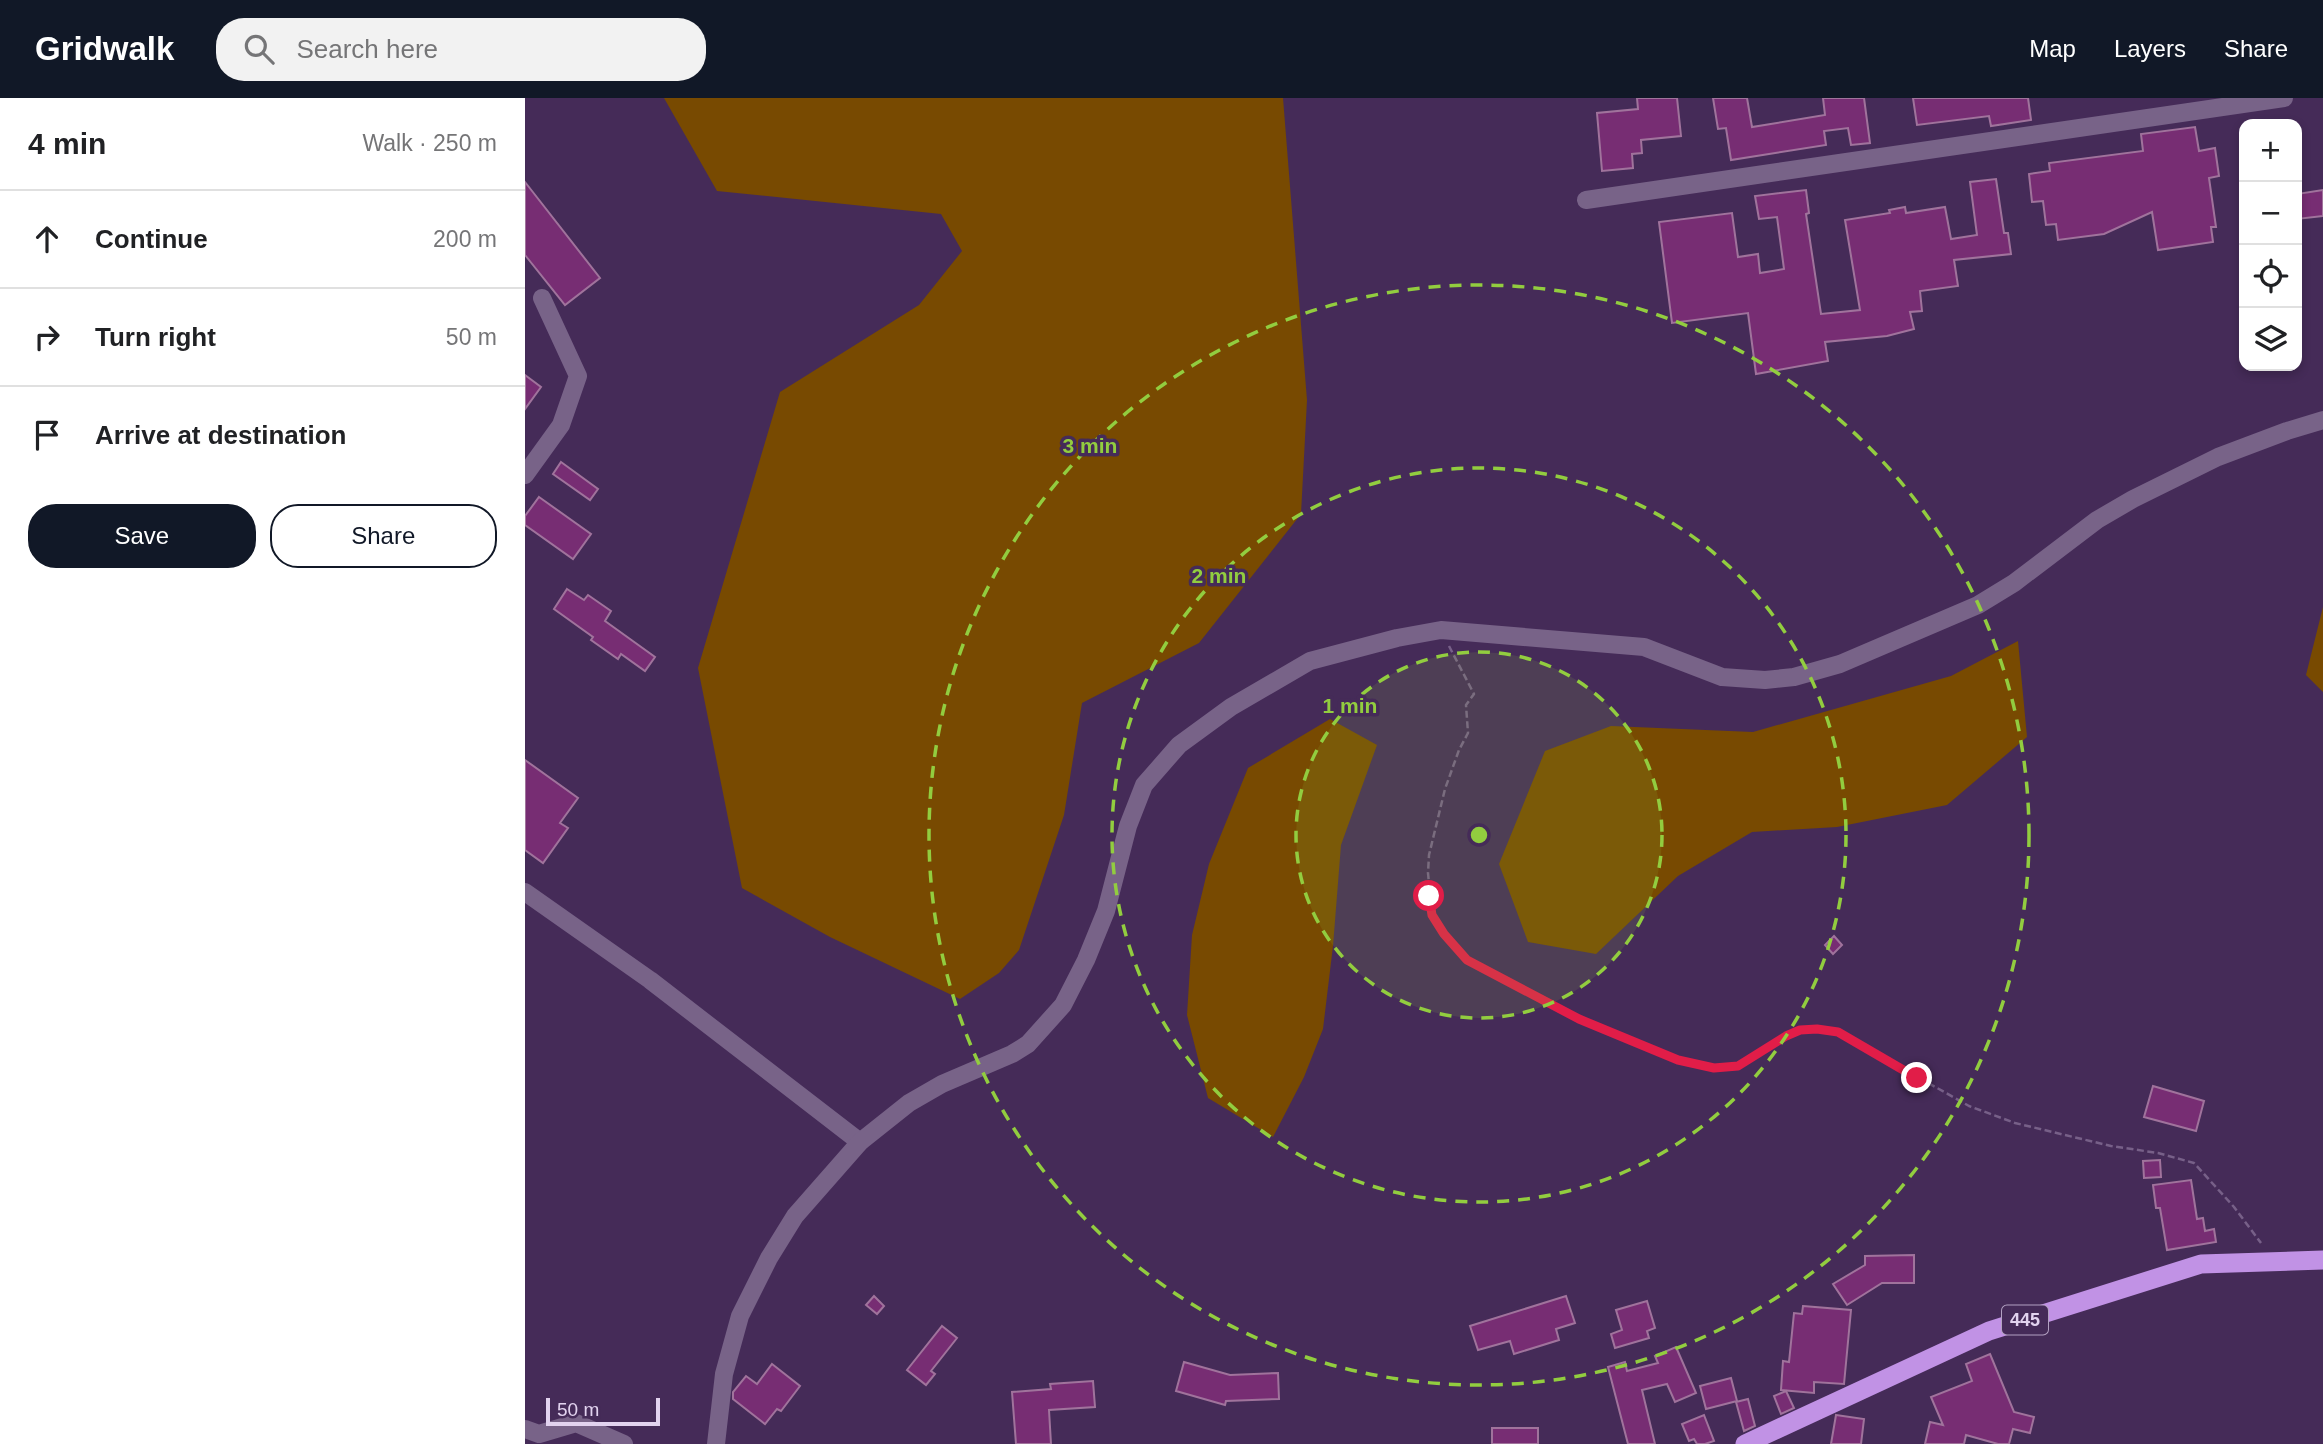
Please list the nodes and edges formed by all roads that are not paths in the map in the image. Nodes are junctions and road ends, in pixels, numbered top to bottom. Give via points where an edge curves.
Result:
1 (2284, 98) edge
2 (1586, 200) dead end
3 (542, 298) dead end
4 (2323, 420) edge
5 (525, 475) edge
6 (525, 892) edge
7 (860, 1142) junction
8 (2323, 1260) edge
9 (525, 1429) edge
10 (624, 1444) edge
11 (716, 1444) edge
12 (1745, 1444) edge

1 - 2 street
3 - 5 street via 578,376 561,425
4 - 7 street via 2218,457 2133,499 1978,605 1840,664 1794,677 1722,677 1644,647 1441,630 1310,661 1231,706 1179,745 1144,785 1106,911 1086,960 1063,1004 1028,1044 909,1103
6 - 7 street
7 - 11 street via 795,1216 740,1316 724,1374
8 - 12 highway, 445 via 2201,1264 1990,1331
9 - 10 street via 539,1434 576,1423

